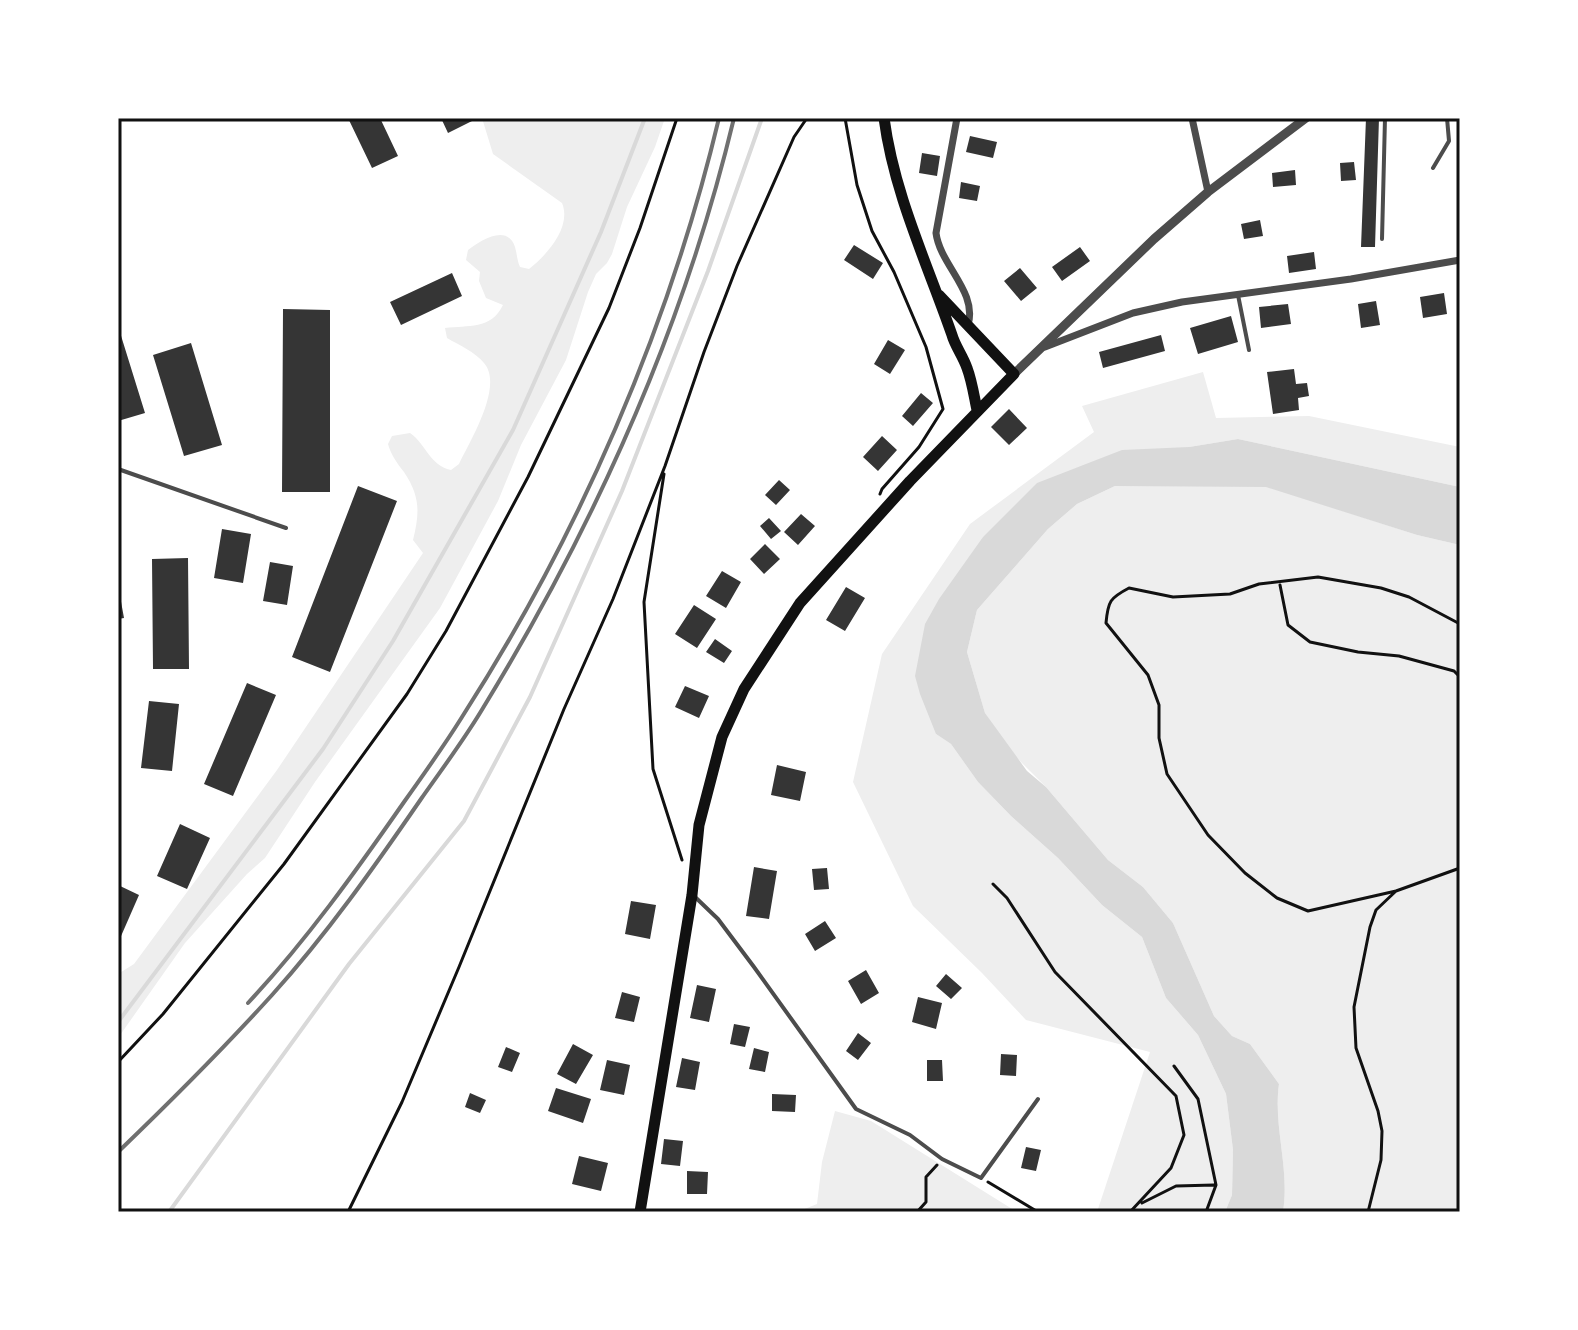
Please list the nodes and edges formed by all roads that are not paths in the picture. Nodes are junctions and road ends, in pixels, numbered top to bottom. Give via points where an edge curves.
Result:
1 (884, 118) edge
2 (957, 118) edge
3 (1192, 118) edge
4 (1306, 118) edge
5 (1385, 118) edge
6 (1447, 118) edge
7 (1433, 168) dead end
8 (1208, 192) junction
9 (1382, 239) dead end
10 (1460, 260) edge
11 (1238, 293) junction
12 (939, 295) junction
13 (967, 325) junction
14 (1042, 348) junction
15 (1249, 350) dead end
16 (1014, 374) junction
17 (977, 410) junction
18 (118, 469) edge
19 (286, 528) dead end
20 (692, 895) junction
21 (1038, 1099) dead end
22 (640, 1212) edge

1 - 12 main road via 902,198
2 - 13 street via 936,233 967,298
3 - 8 street
4 - 8 street
5 - 9 lane
6 - 7 lane via 1449,141
8 - 14 street
10 - 11 street
11 - 14 street via 1133,313
11 - 15 lane
12 - 13 main road
12 - 17 main road
13 - 16 main road
14 - 16 street
16 - 17 main road
17 - 20 main road via 800,603 744,689 711,775 699,825
18 - 19 lane
20 - 21 lane via 718,919 856,1109 981,1178
20 - 22 main road

